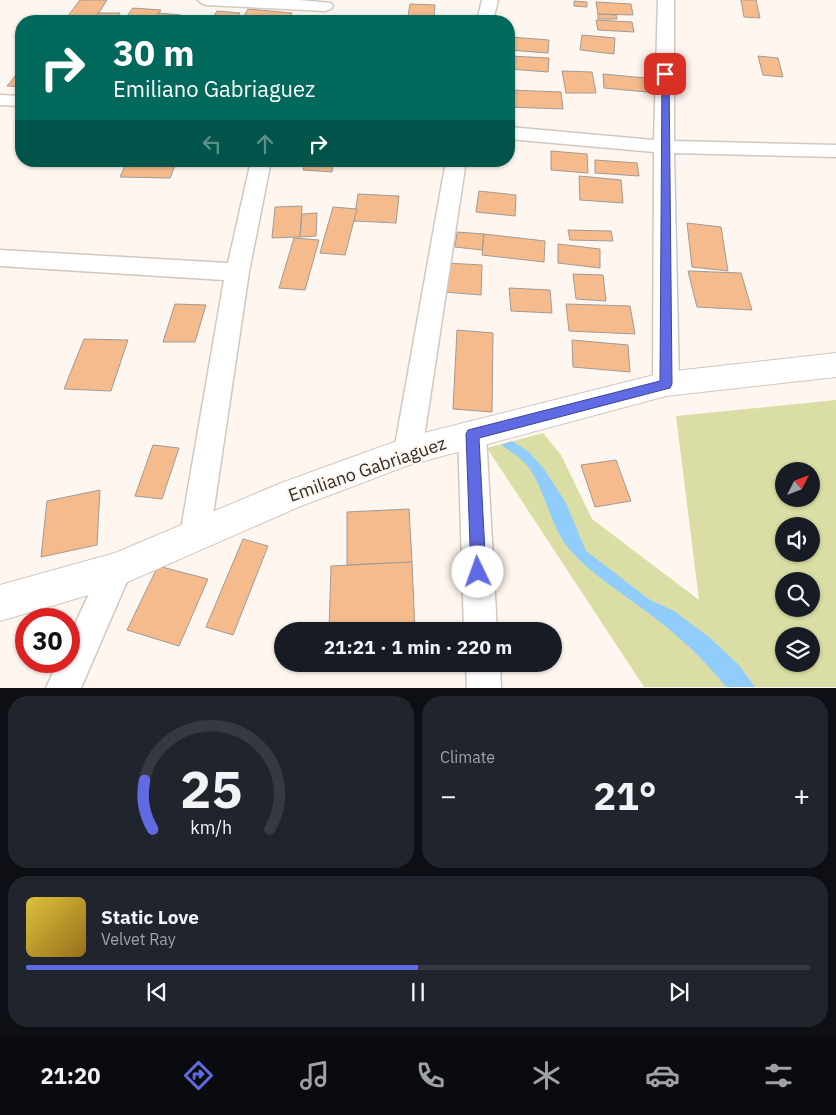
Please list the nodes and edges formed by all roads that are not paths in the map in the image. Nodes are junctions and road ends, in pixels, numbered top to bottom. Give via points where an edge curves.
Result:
1 (206, 0) edge
2 (490, 0) edge
3 (666, 0) edge
4 (327, 3) edge
5 (321, 15) edge
6 (486, 15) edge
7 (0, 100) edge
8 (15, 101) edge
9 (515, 134) edge
10 (664, 147) junction
11 (836, 151) edge
12 (260, 167) edge
13 (455, 167) edge
14 (0, 258) edge
15 (237, 272) junction
16 (836, 365) edge
17 (666, 384) junction
18 (472, 434) junction
19 (408, 451) junction
20 (195, 535) junction
21 (116, 570) junction
22 (0, 603) edge
23 (481, 622) edge
24 (483, 672) edge
25 (63, 688) edge
26 (484, 688) edge

1 - 4 street
2 - 6 street
3 - 10 street
4 - 5 street
7 - 8 street
9 - 10 street
10 - 11 street
10 - 17 street
12 - 15 street
13 - 19 street
14 - 15 street
15 - 20 street
16 - 17 main road, Emiliano Gabriaguez
17 - 18 main road, Emiliano Gabriaguez
18 - 19 main road, Emiliano Gabriaguez
18 - 23 street
19 - 20 main road, Emiliano Gabriaguez via 292,494
20 - 21 main road, Emiliano Gabriaguez
21 - 22 main road, Emiliano Gabriaguez
21 - 25 street
24 - 26 street

